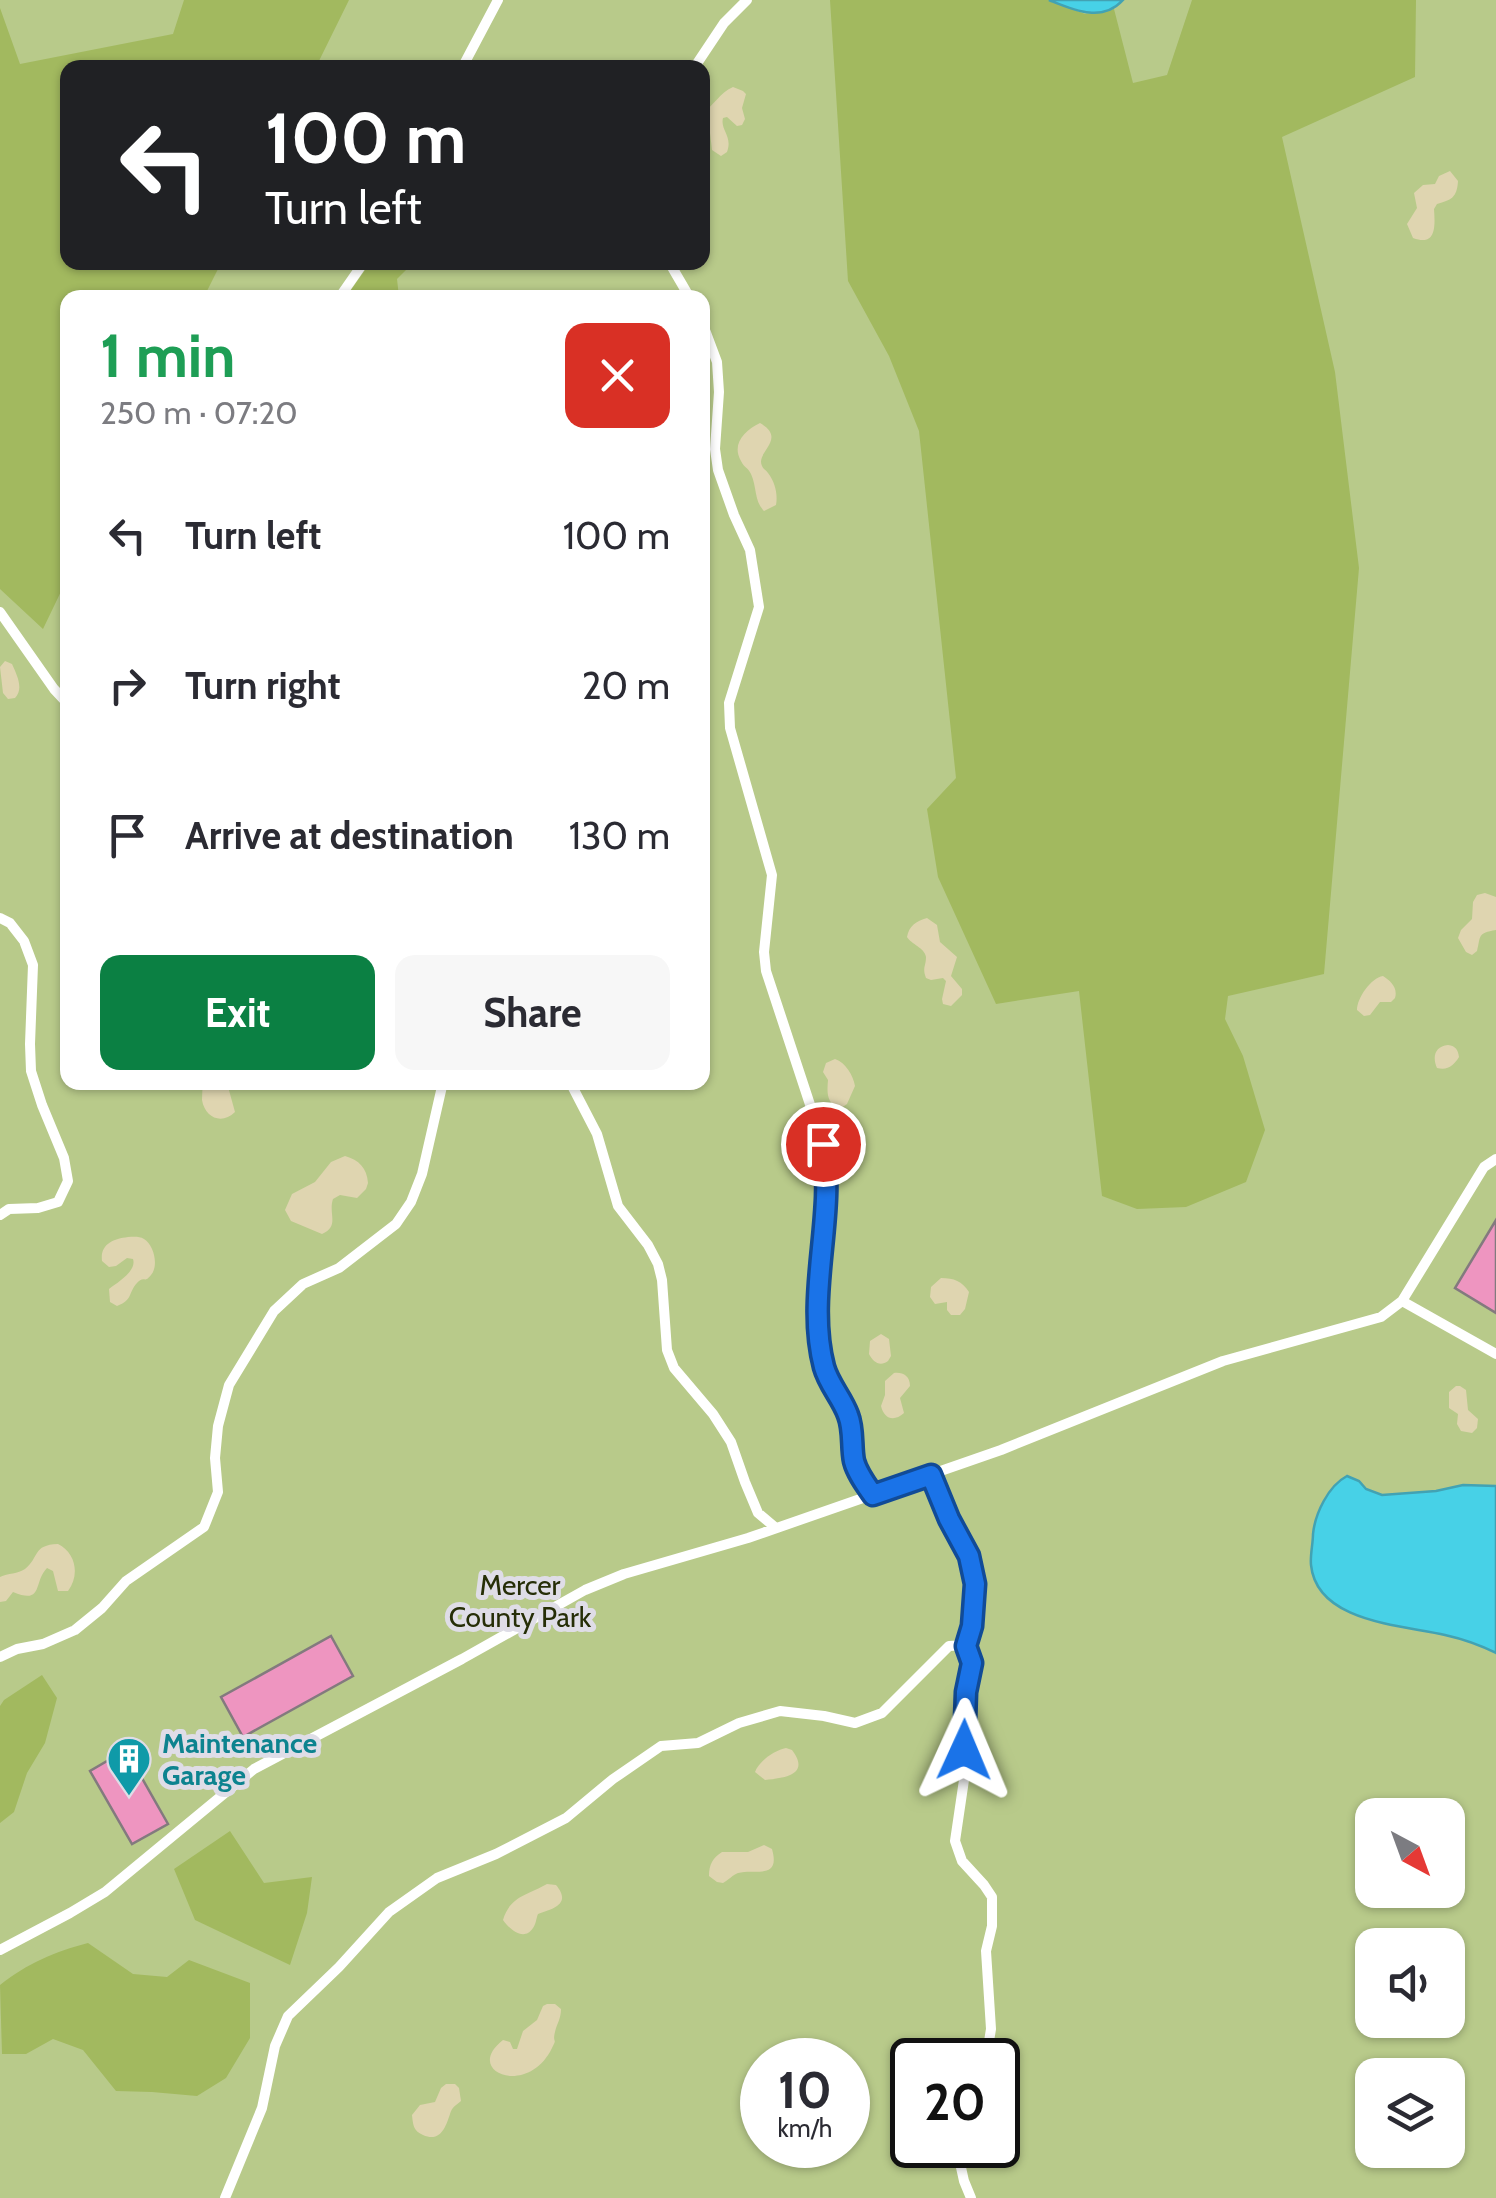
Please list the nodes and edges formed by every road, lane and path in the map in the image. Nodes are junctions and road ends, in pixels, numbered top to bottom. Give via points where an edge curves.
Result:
1 (498, 0) edge
2 (746, 0) edge
3 (466, 60) edge
4 (699, 60) edge
5 (710, 342) edge
6 (0, 612) edge
7 (60, 696) edge
8 (0, 918) edge
9 (441, 1090) edge
10 (574, 1090) edge
11 (1496, 1159) edge
12 (0, 1215) edge
13 (1402, 1301) junction
14 (1496, 1354) edge
15 (931, 1475) junction
16 (873, 1495) junction
17 (776, 1528) junction
18 (966, 1646) junction
19 (0, 1657) edge
20 (0, 1950) edge
21 (990, 2038) edge
22 (961, 2168) edge
23 (225, 2198) edge
24 (971, 2198) edge

1 - 3 lane
2 - 4 lane
5 - 16 lane via 718,362 718,470 750,550 759,607 729,703 730,728 772,875 766,972 823,1144 823,1364 849,1416 854,1464
6 - 7 lane
8 - 12 lane via 24,941 33,965 31,1071 68,1181 58,1202
9 - 19 lane via 412,1202 396,1224 339,1268 303,1284 274,1311 228,1385 218,1426 218,1492 204,1526 126,1581 75,1630
10 - 17 lane via 597,1134 618,1206 658,1264 674,1368 713,1414 758,1512
11 - 13 lane via 1484,1168
13 - 14 lane
13 - 15 lane via 1380,1317 1224,1361
15 - 16 lane
15 - 18 lane via 975,1584
16 - 17 lane
17 - 20 lane via 586,1590 254,1769 105,1892
18 - 21 lane via 972,1663 955,1840 962,1861 992,1898 986,1951
18 - 23 lane via 950,1646 882,1713 856,1723 780,1711 698,1743 661,1746 566,1818 437,1878 389,1912 288,2016 262,2108
22 - 24 lane

